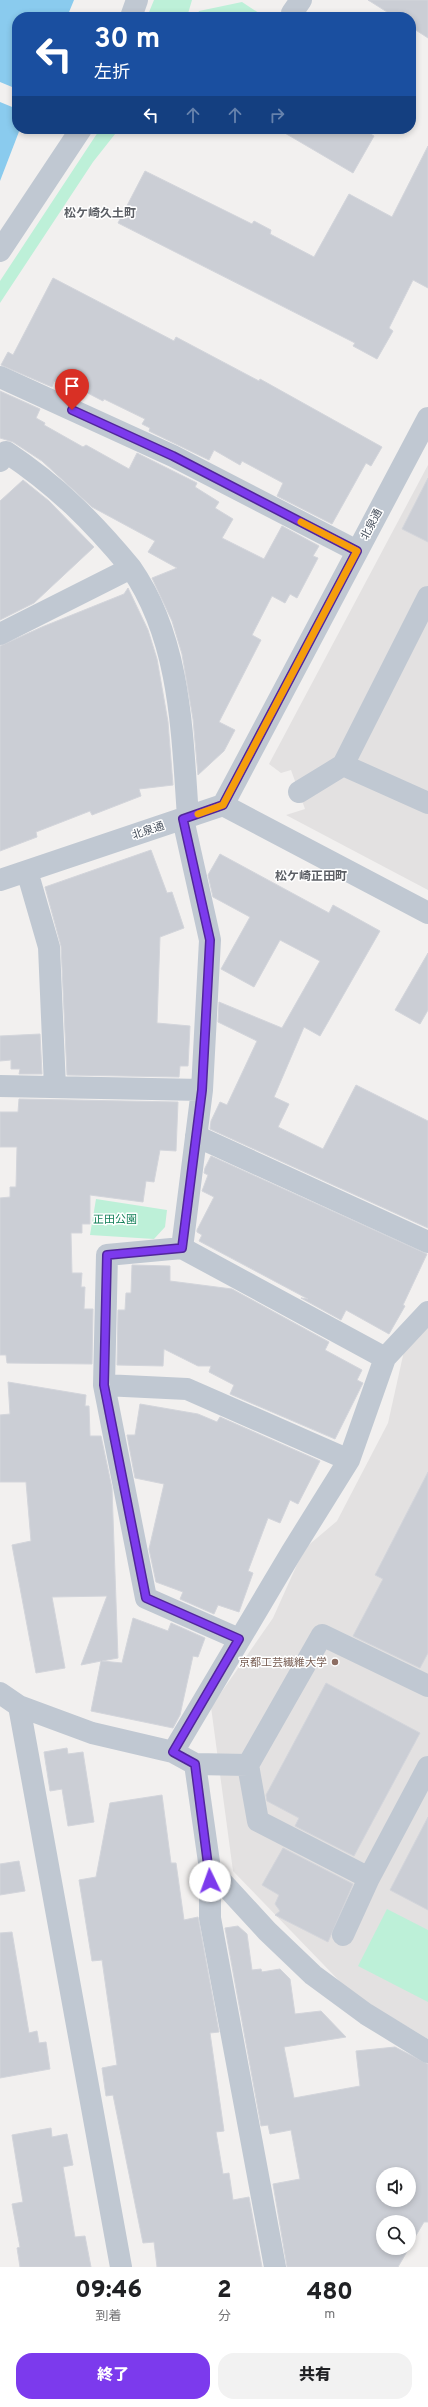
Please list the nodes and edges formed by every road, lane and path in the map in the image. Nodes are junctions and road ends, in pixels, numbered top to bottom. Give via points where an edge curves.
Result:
1 (137, 0) edge
2 (133, 12) edge
3 (78, 134) edge
4 (2, 244) edge
5 (0, 377) edge
6 (428, 418) edge
7 (0, 461) edge
8 (357, 551) junction
9 (131, 568) junction
10 (428, 597) edge
11 (0, 634) edge
12 (343, 765) junction
13 (299, 792) dead end
14 (428, 803) edge
15 (223, 805) junction
16 (185, 818) junction
17 (27, 871) junction
18 (0, 880) edge
19 (428, 913) edge
20 (0, 1086) edge
21 (55, 1087) junction
22 (202, 1090) junction
23 (196, 1136) junction
24 (428, 1242) edge
25 (182, 1248) junction
26 (428, 1312) edge
27 (385, 1358) junction
28 (104, 1385) junction
29 (350, 1460) junction
30 (239, 1639) junction
31 (428, 1686) edge
32 (0, 1693) edge
33 (19, 1706) junction
34 (173, 1752) junction
35 (195, 1764) junction
36 (248, 1765) junction
37 (428, 1767) edge
38 (210, 1869) junction
39 (369, 1878) junction
40 (343, 1935) dead end
41 (428, 2052) edge
42 (121, 2267) edge
43 (275, 2267) edge

1 - 2 street
3 - 4 street
5 - 8 street via 173,456
6 - 8 street, 北泉通
7 - 9 street via 6,452 42,475 99,529
8 - 15 street, 北泉通
9 - 11 street
9 - 16 street via 166,639 181,717
10 - 12 street
12 - 13 street
12 - 14 street
15 - 16 street, 北泉通
15 - 19 street
16 - 17 street, 北泉通
16 - 22 street via 210,940
17 - 18 street, 北泉通
17 - 21 street via 48,947
20 - 21 street
21 - 22 street
22 - 23 street
23 - 24 street
23 - 25 street
25 - 27 street
25 - 28 street via 107,1255
26 - 27 street
27 - 29 street
28 - 29 street via 187,1389
28 - 30 street via 146,1598
29 - 30 street
30 - 34 street
31 - 36 street via 322,1635
32 - 33 street
33 - 34 street via 92,1733
33 - 42 street
34 - 35 street
35 - 36 street
35 - 38 street
36 - 39 street via 258,1821
37 - 39 street
38 - 41 street via 267,1931 313,1975 366,2014
38 - 43 street via 210,1918
39 - 40 street

